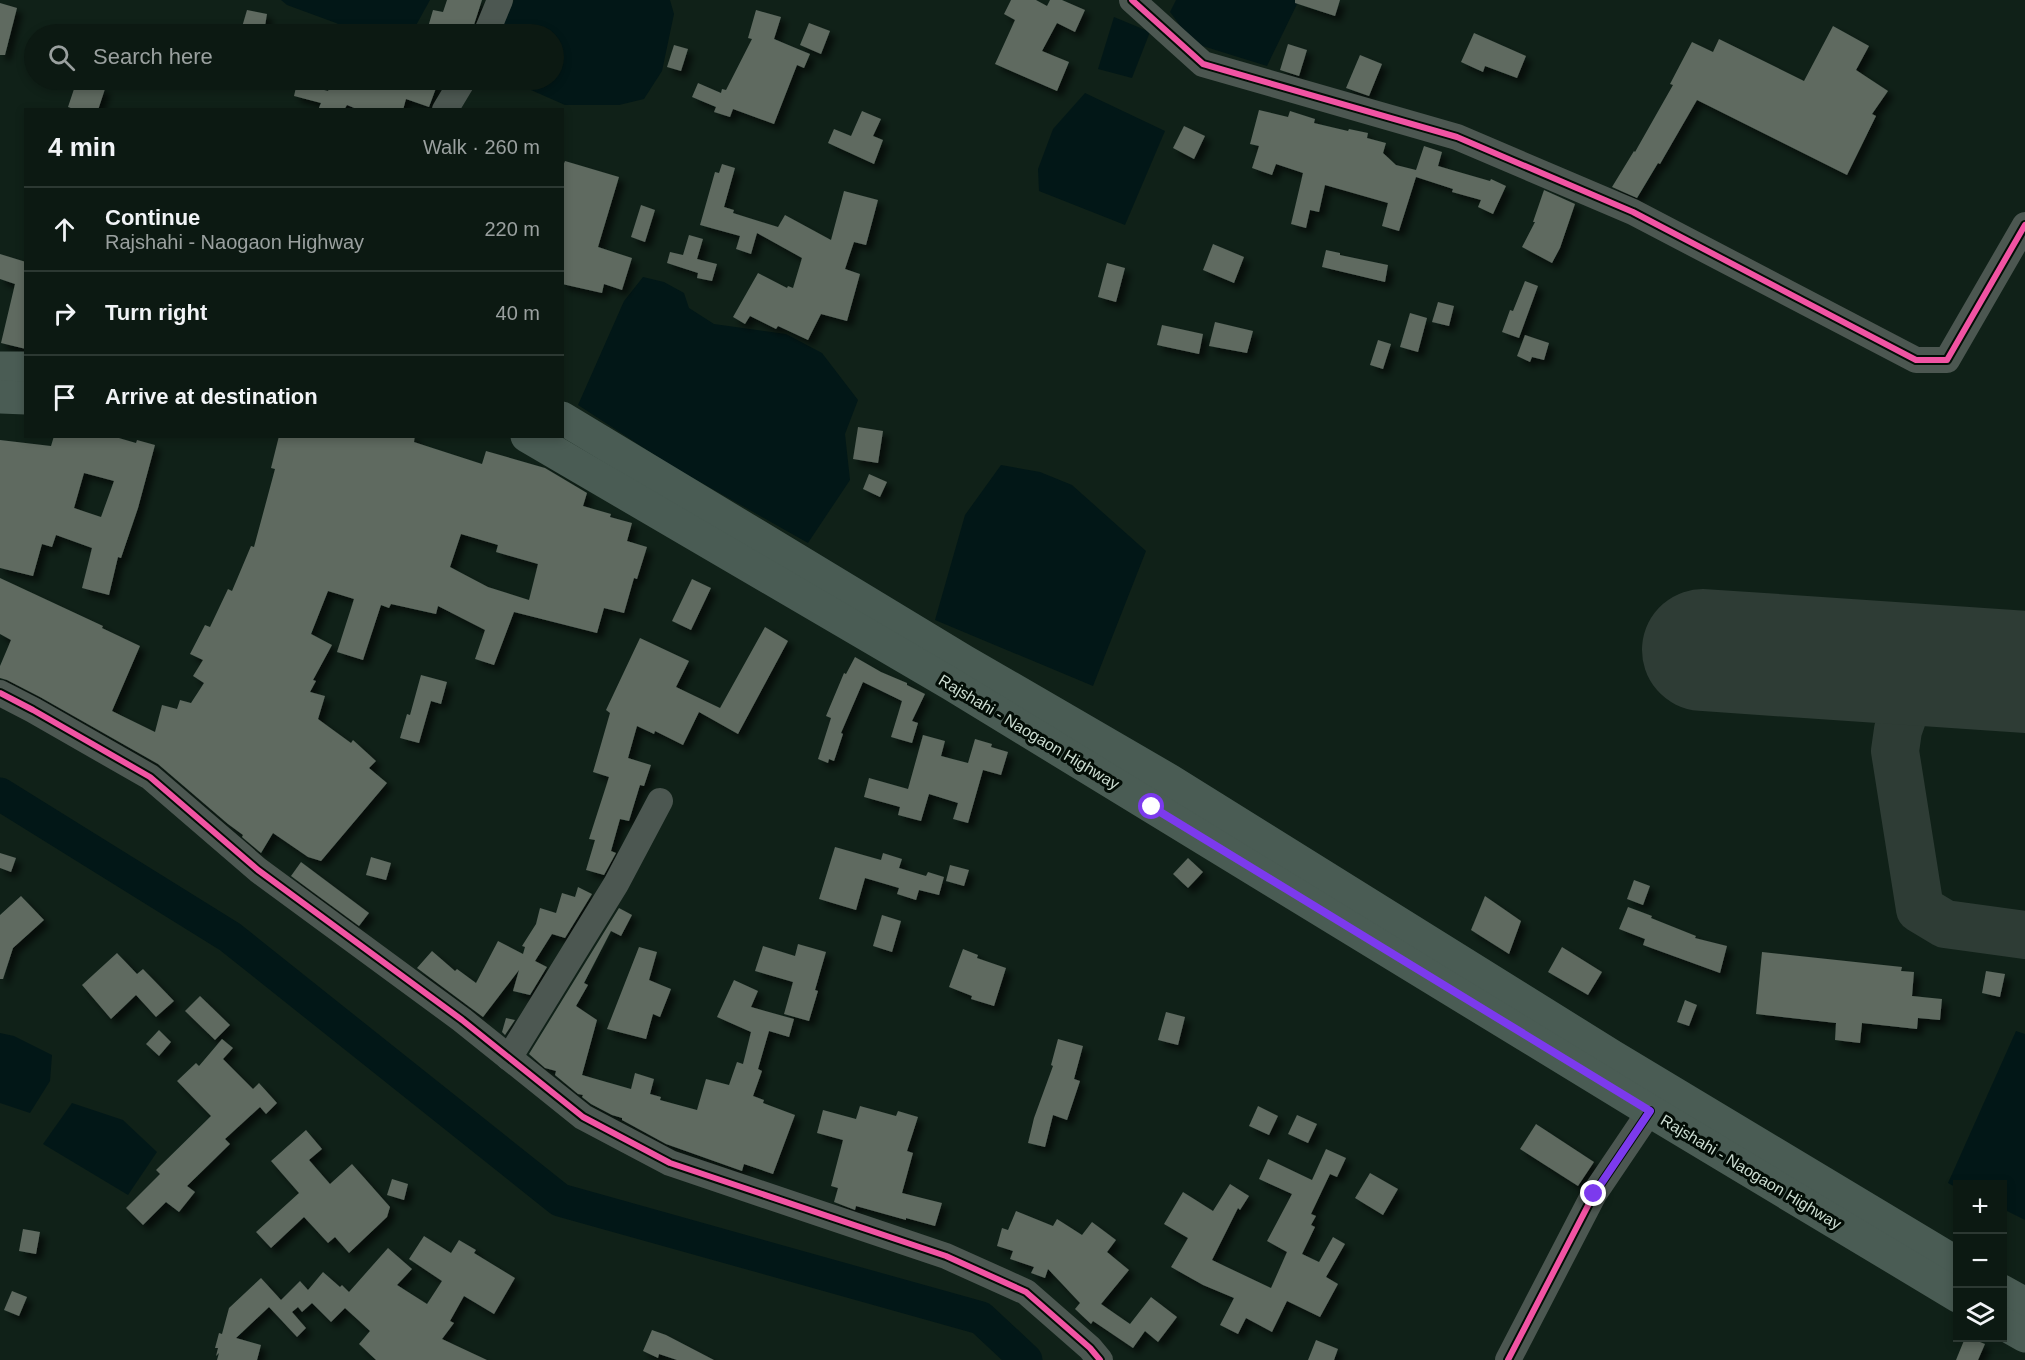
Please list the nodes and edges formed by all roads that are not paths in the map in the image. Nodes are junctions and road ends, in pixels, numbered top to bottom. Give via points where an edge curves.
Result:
1 (500, 0) edge
2 (1132, 0) edge
3 (490, 24) edge
4 (457, 90) edge
5 (446, 108) edge
6 (2025, 225) edge
7 (0, 368) edge
8 (24, 368) edge
9 (0, 397) edge
10 (24, 398) edge
11 (564, 419) edge
12 (530, 438) edge
13 (0, 693) edge
14 (660, 801) dead end
15 (509, 1058) junction
16 (1605, 1067) junction
17 (1650, 1111) junction
18 (1953, 1261) edge
19 (1953, 1293) edge
20 (2007, 1294) edge
21 (2025, 1304) edge
22 (2007, 1326) edge
23 (2025, 1336) edge
24 (1100, 1360) edge
25 (1509, 1360) edge

1 - 3 street
2 - 6 street via 1203,64 1457,137 1633,212 1916,360 1947,360
4 - 5 street
7 - 8 main road
9 - 10 main road
11 - 16 main road, Rajshahi - Naogaon Highway via 1169,780
12 - 16 main road, Rajshahi - Naogaon Highway
13 - 15 street via 150,777 258,870
14 - 15 street via 616,884
15 - 24 street via 583,1117 670,1163 946,1256 1026,1292
16 - 17 main road, Rajshahi - Naogaon Highway
16 - 18 main road, Rajshahi - Naogaon Highway
17 - 19 main road, Rajshahi - Naogaon Highway
17 - 25 street via 1594,1194
20 - 21 main road
22 - 23 main road

